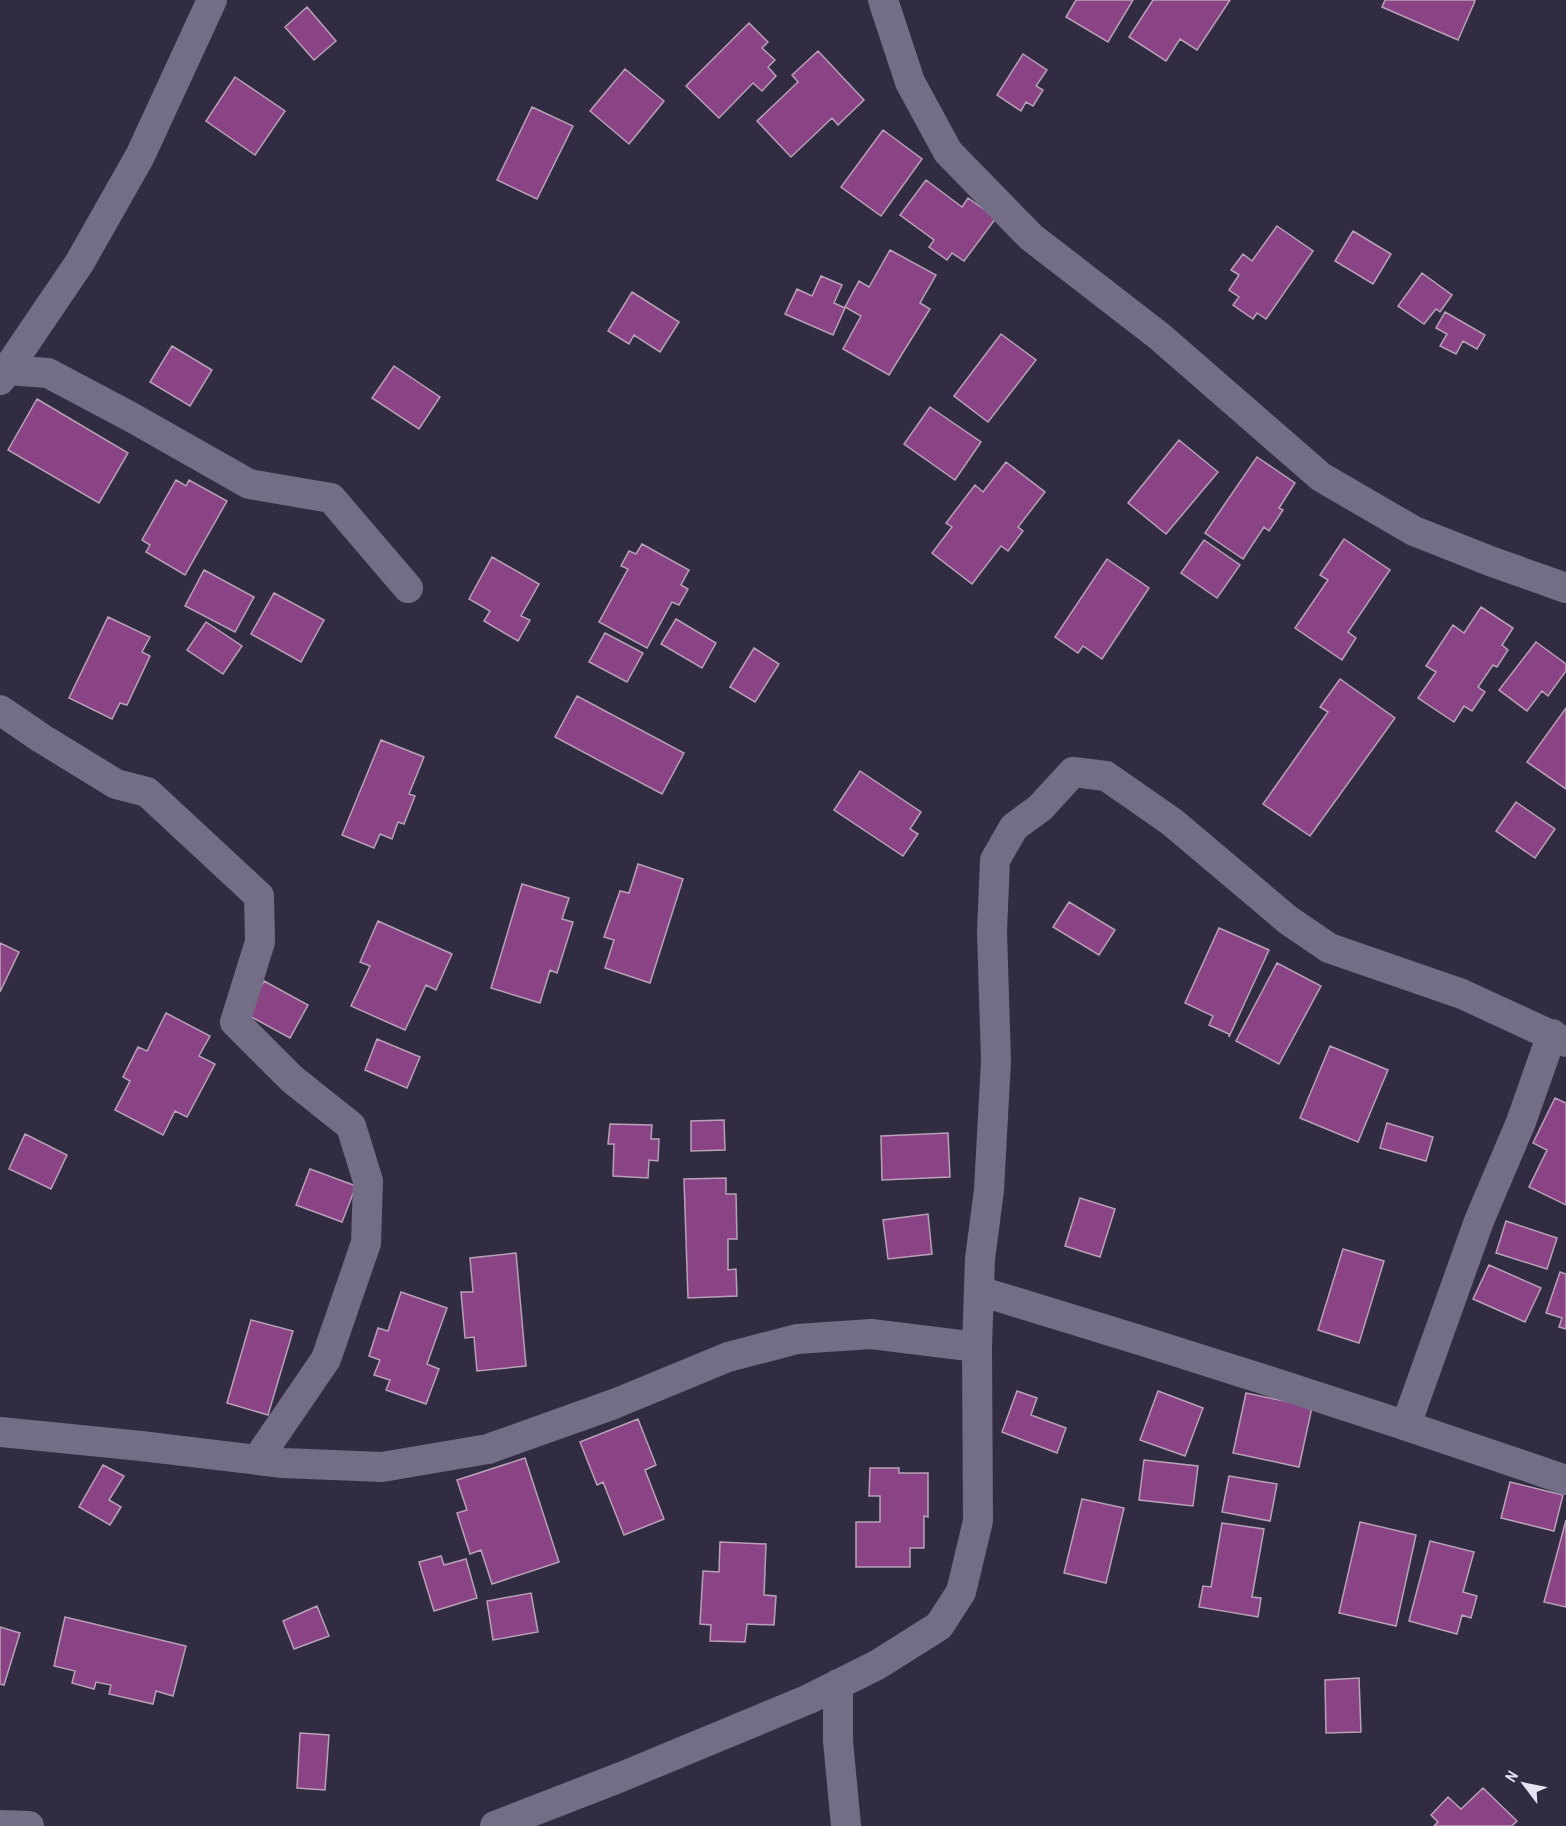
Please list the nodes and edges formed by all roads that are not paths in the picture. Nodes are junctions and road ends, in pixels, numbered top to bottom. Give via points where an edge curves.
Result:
1 (212, 0) edge
2 (883, 0) edge
3 (3, 375) edge
4 (408, 588) dead end
5 (1566, 588) edge
6 (0, 710) edge
7 (1559, 1038) edge
8 (979, 1292) junction
9 (977, 1347) junction
10 (1406, 1425) junction
11 (0, 1432) edge
12 (257, 1460) junction
13 (1566, 1480) edge
14 (838, 1684) junction
15 (0, 1825) edge
16 (29, 1826) edge
17 (495, 1826) edge
18 (846, 1826) edge

1 - 3 street via 140,156 80,262
2 - 5 street via 910,82 948,152 1031,237 1159,336 1321,477 1414,531
3 - 4 street via 48,374 249,484 331,498
6 - 12 street via 116,784 147,792 259,896 260,942 235,1022 292,1079 351,1126 368,1181 366,1244 326,1359
7 - 8 street via 1462,994 1329,948 1288,920 1172,822 1116,782 1106,776 1073,772 1040,808 1014,826 995,860 992,932 996,1061
7 - 10 street via 1479,1221
8 - 9 street
8 - 10 street via 1167,1347
9 - 12 street via 871,1334 797,1339 728,1357 614,1404 488,1449 382,1467
9 - 14 street via 978,1521 961,1592 939,1626
10 - 13 street
11 - 12 street
14 - 17 street via 810,1699
14 - 18 street via 838,1741
15 - 16 street

